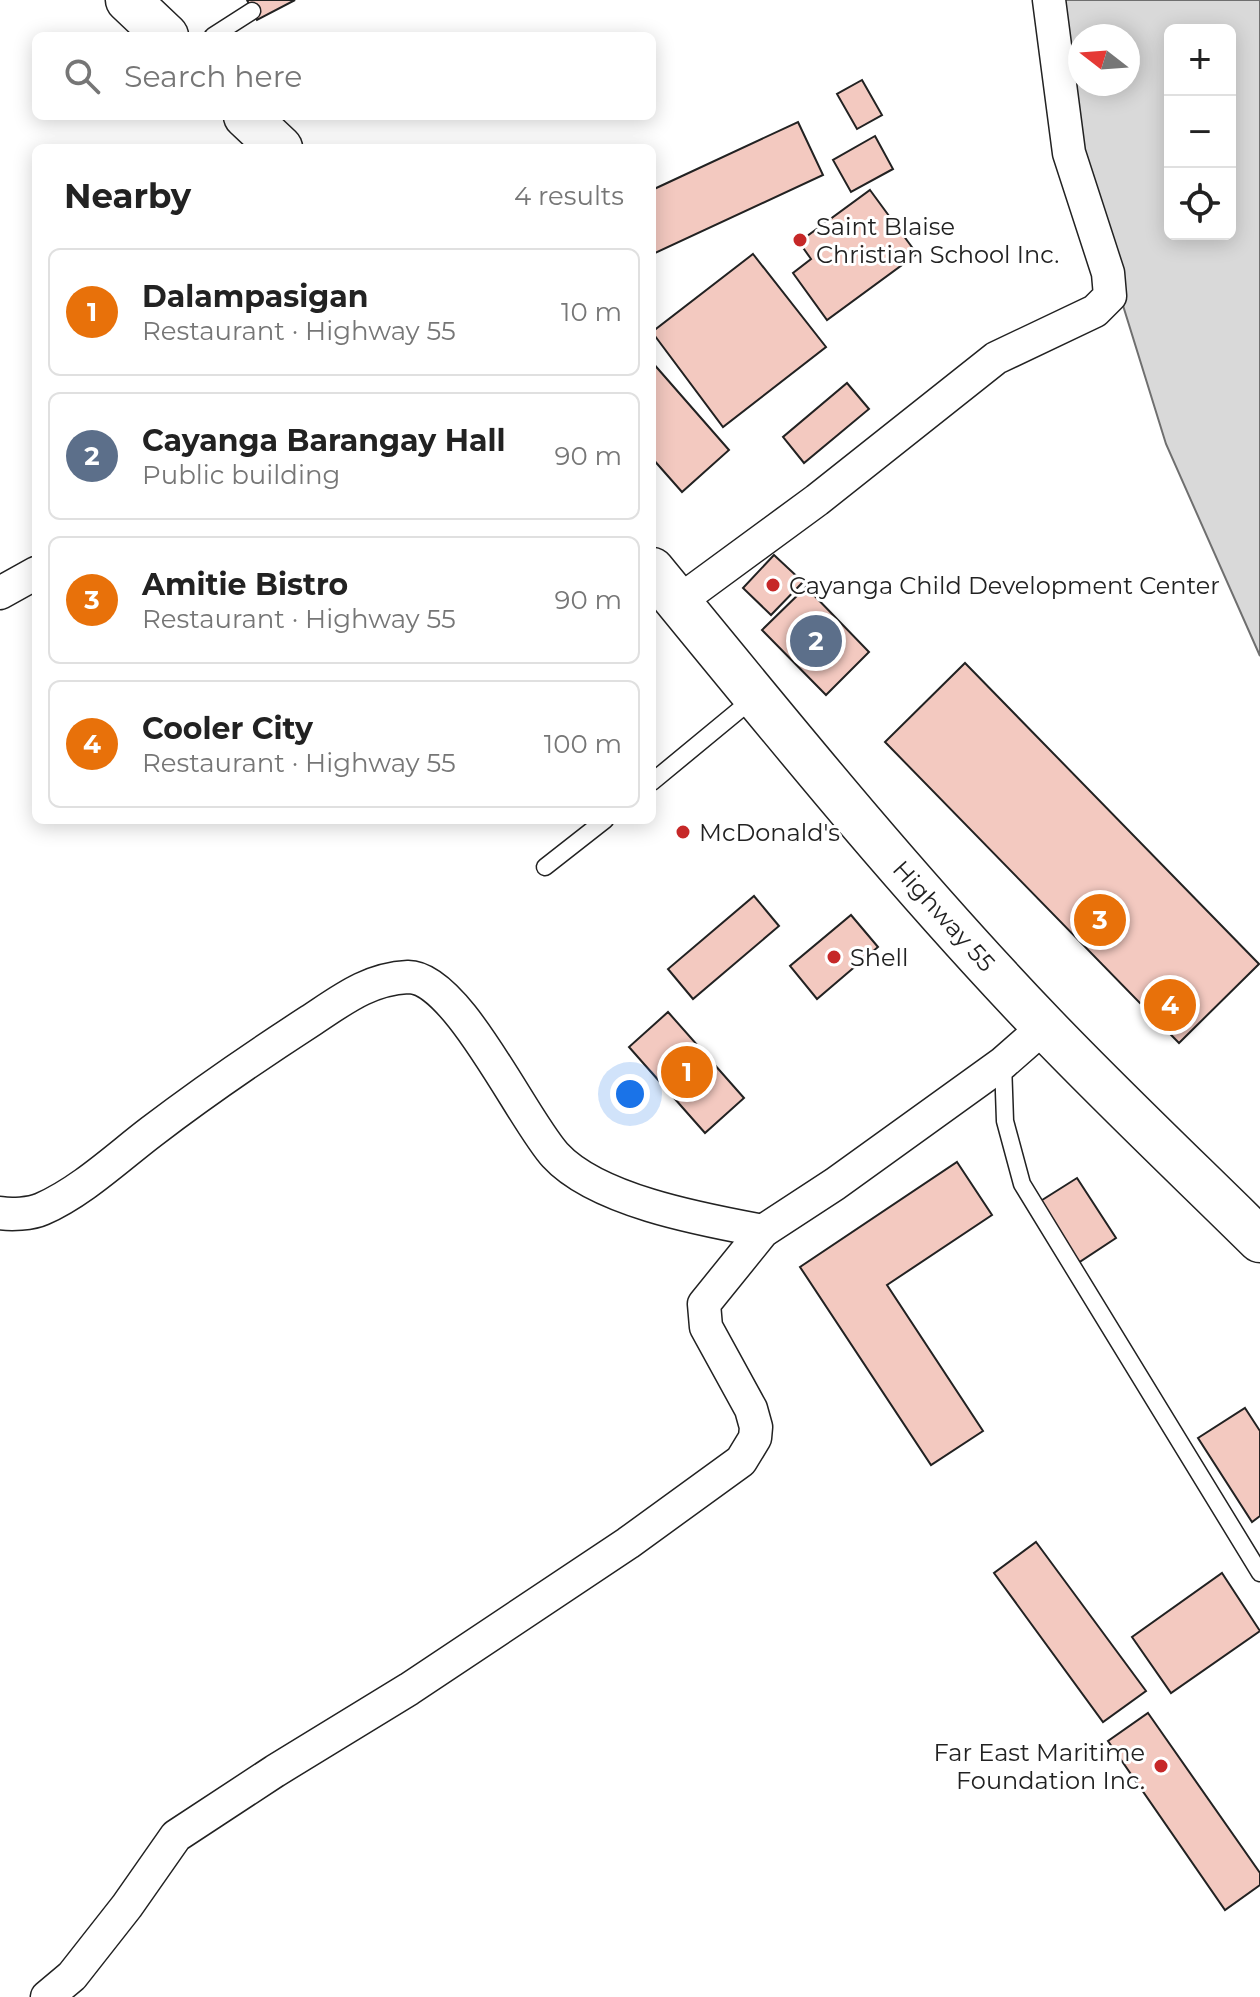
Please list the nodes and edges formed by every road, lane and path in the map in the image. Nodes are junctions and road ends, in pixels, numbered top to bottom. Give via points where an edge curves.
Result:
1 (128, 0) edge
2 (1049, 0) edge
3 (252, 11) dead end
4 (162, 32) edge
5 (219, 32) edge
6 (250, 120) edge
7 (276, 144) edge
8 (32, 575) edge
9 (665, 586) edge
10 (0, 593) edge
11 (757, 696) junction
12 (656, 779) edge
13 (600, 824) edge
14 (545, 867) dead end
15 (1044, 1027) junction
16 (1003, 1063) junction
17 (0, 1213) edge
18 (763, 1231) junction
19 (1260, 1240) edge
20 (1260, 1573) edge
21 (47, 1997) edge

1 - 4 highway
2 - 9 street via 1069,153 1108,273 1110,296 1095,311 996,358 817,500
3 - 5 lane
6 - 7 highway
8 - 10 street
9 - 11 highway, Highway 55
11 - 12 lane
11 - 15 highway, Highway 55 via 908,877
13 - 14 lane
15 - 16 street
15 - 19 highway, Highway 55
16 - 18 street
16 - 20 lane via 1005,1121 1022,1184
17 - 18 street via 40,1210 369,983 411,977 439,989 555,1156 588,1180 634,1200
18 - 21 street via 704,1304 706,1327 756,1427 741,1461 422,1681 176,1836 72,1976

